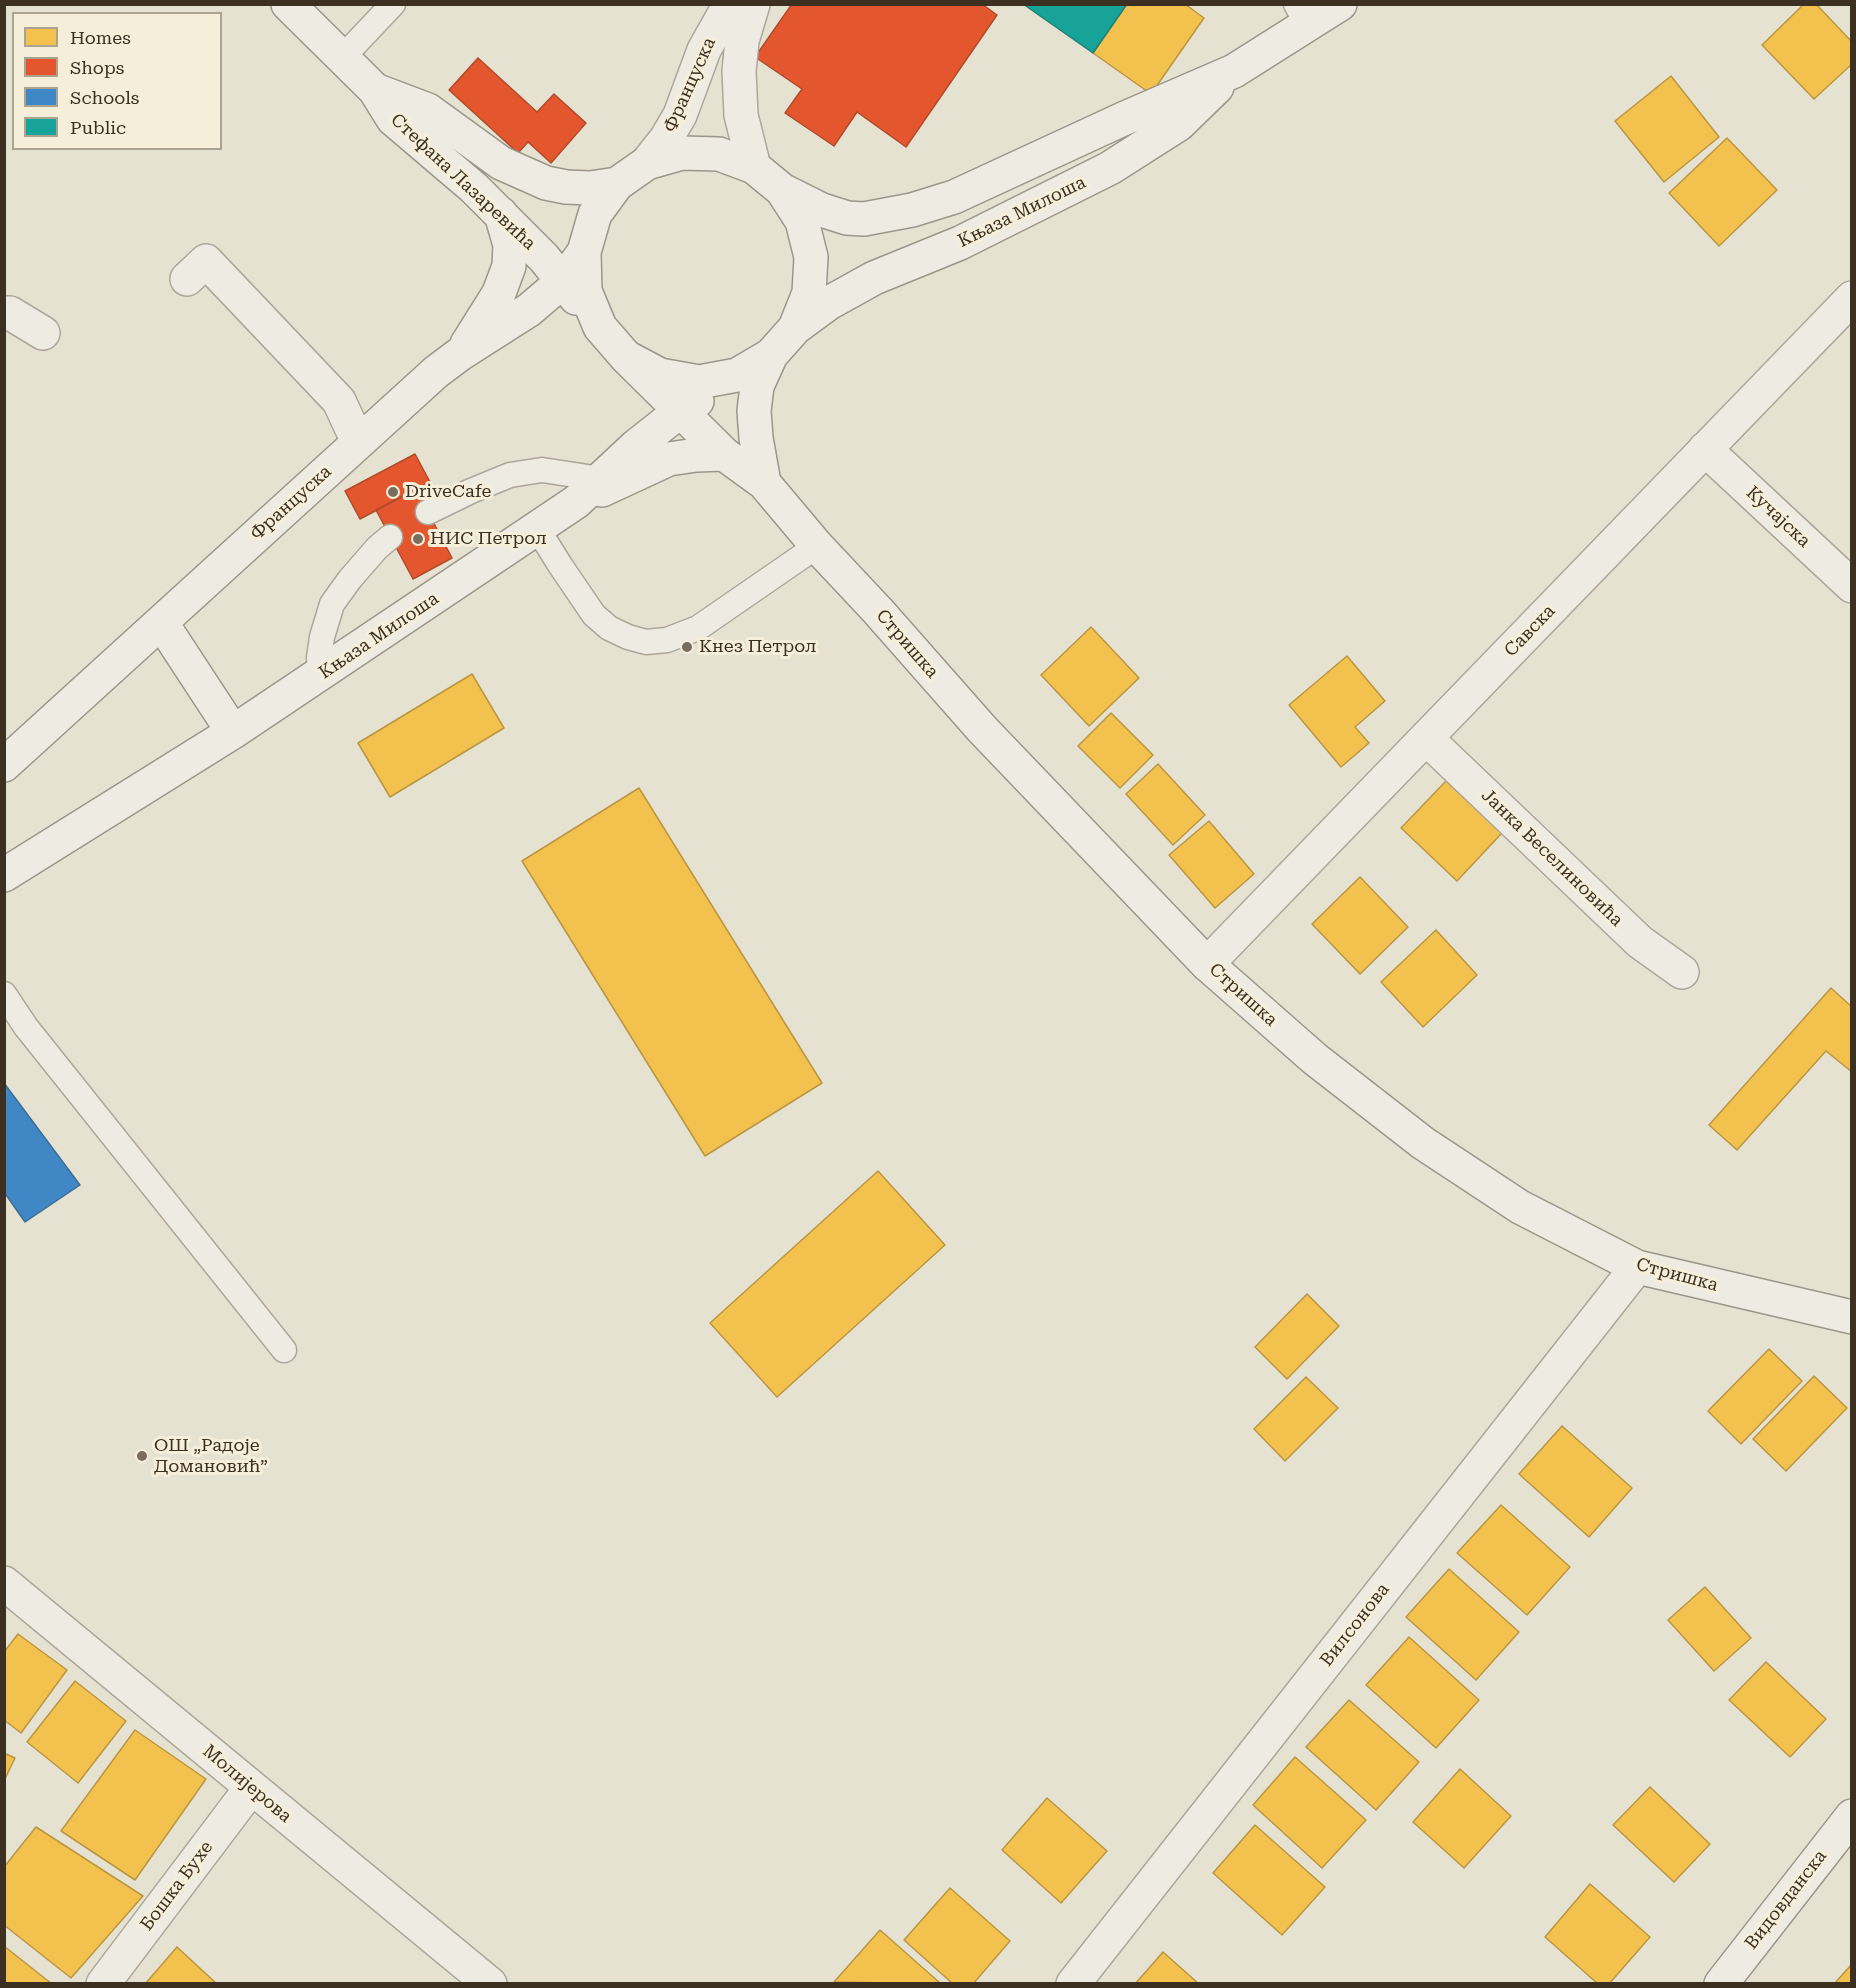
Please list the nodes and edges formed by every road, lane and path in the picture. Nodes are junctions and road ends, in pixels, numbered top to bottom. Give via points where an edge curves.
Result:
1 (288, 4) edge
2 (393, 4) edge
3 (730, 4) edge
4 (753, 4) edge
5 (1340, 4) edge
6 (1302, 15) edge
7 (342, 58) junction
8 (1234, 71) junction
9 (375, 90) junction
10 (647, 164) junction
11 (754, 167) junction
12 (617, 184) junction
13 (782, 190) junction
14 (501, 214) junction
15 (584, 252) junction
16 (187, 279) dead end
17 (563, 281) junction
18 (1851, 298) edge
19 (4, 313) edge
20 (600, 327) junction
21 (795, 327) junction
22 (43, 333) dead end
23 (460, 354) junction
24 (771, 355) junction
25 (626, 357) junction
26 (737, 375) junction
27 (679, 412) junction
28 (358, 442) junction
29 (1705, 449) junction
30 (724, 454) junction
31 (601, 478) junction
32 (764, 483) junction
33 (576, 502) junction
34 (428, 512) dead end
35 (537, 528) junction
36 (390, 537) dead end
37 (817, 546) junction
38 (1851, 586) edge
39 (161, 622) junction
40 (320, 675) junction
41 (234, 732) junction
42 (1426, 738) junction
43 (4, 765) edge
44 (4, 875) edge
45 (1208, 964) junction
46 (1682, 972) dead end
47 (4, 994) edge
48 (1637, 1267) junction
49 (1851, 1317) edge
50 (284, 1350) dead end
51 (4, 1583) edge
52 (251, 1788) junction
53 (1851, 1816) edge
54 (103, 1983) edge
55 (490, 1983) edge
56 (1073, 1983) edge
57 (1722, 1983) edge

1 - 7 main road, Стефана Лазаревића
2 - 7 lane
3 - 10 main road, Француска via 704,50 680,115
4 - 11 main road, Француска via 742,41 739,82 741,115
5 - 6 main road, Књаза Милоша
6 - 8 main road, Књаза Милоша
7 - 9 main road, Стефана Лазаревића
8 - 13 main road, Књаза Милоша via 964,192 912,210 848,218
8 - 21 main road, Књаза Милоша via 1179,124 1110,168 960,243 874,278
9 - 12 main road, Стефана Лазаревића via 428,110 501,163 546,183 566,188
9 - 14 main road, Стефана Лазаревића via 393,119
10 - 11 main road via 691,153 719,154
10 - 12 main road
11 - 13 main road
12 - 15 main road via 595,214
13 - 21 main road via 802,221 811,257 809,294
14 - 17 main road, Стефана Лазаревића
14 - 23 main road via 510,245 509,267 494,302
15 - 17 main road, Француска
15 - 20 main road via 585,291
16 - 28 main road via 206,261 339,401
17 - 20 main road, Стефана Лазаревића
17 - 23 main road, Француска via 529,310
18 - 29 main road, Савска
19 - 22 main road
20 - 25 main road, Стефана Лазаревића
21 - 24 main road
23 - 28 main road, Француска
24 - 26 main road, Књаза Милоша
24 - 32 main road via 757,386 754,411
25 - 26 main road via 660,375 699,382
25 - 27 main road, Стефана Лазаревића
26 - 27 main road, Књаза Милоша
27 - 30 main road, Стришка
27 - 31 main road, Књаза Милоша
28 - 39 main road, Француска
29 - 38 main road, Кучајска
29 - 42 main road, Савска
30 - 32 main road, Стришка
30 - 33 main road via 669,459
31 - 33 main road, Књаза Милоша
31 - 34 lane via 542,470 510,475
32 - 37 main road, Стришка
33 - 35 main road, Књаза Милоша
35 - 37 lane via 594,615 609,628 646,642 667,640 698,628
35 - 40 main road, Књаза Милоша
36 - 40 lane via 332,604 322,637
37 - 45 main road, Стришка via 982,729
39 - 41 main road
39 - 43 main road, Француска
40 - 41 main road, Књаза Милоша
41 - 44 main road, Књаза Милоша
42 - 45 main road, Савска
42 - 46 main road, Јанка Веселиновића via 1640,942
45 - 48 main road, Стришка via 1314,1059 1423,1143 1520,1207
47 - 50 lane via 26,1027
48 - 49 main road, Стришка
48 - 56 main road, Вилсонова
51 - 52 main road, Молијерова
52 - 54 main road, Бошка Бухе
52 - 55 main road, Молијерова
53 - 57 main road, Видовданска

